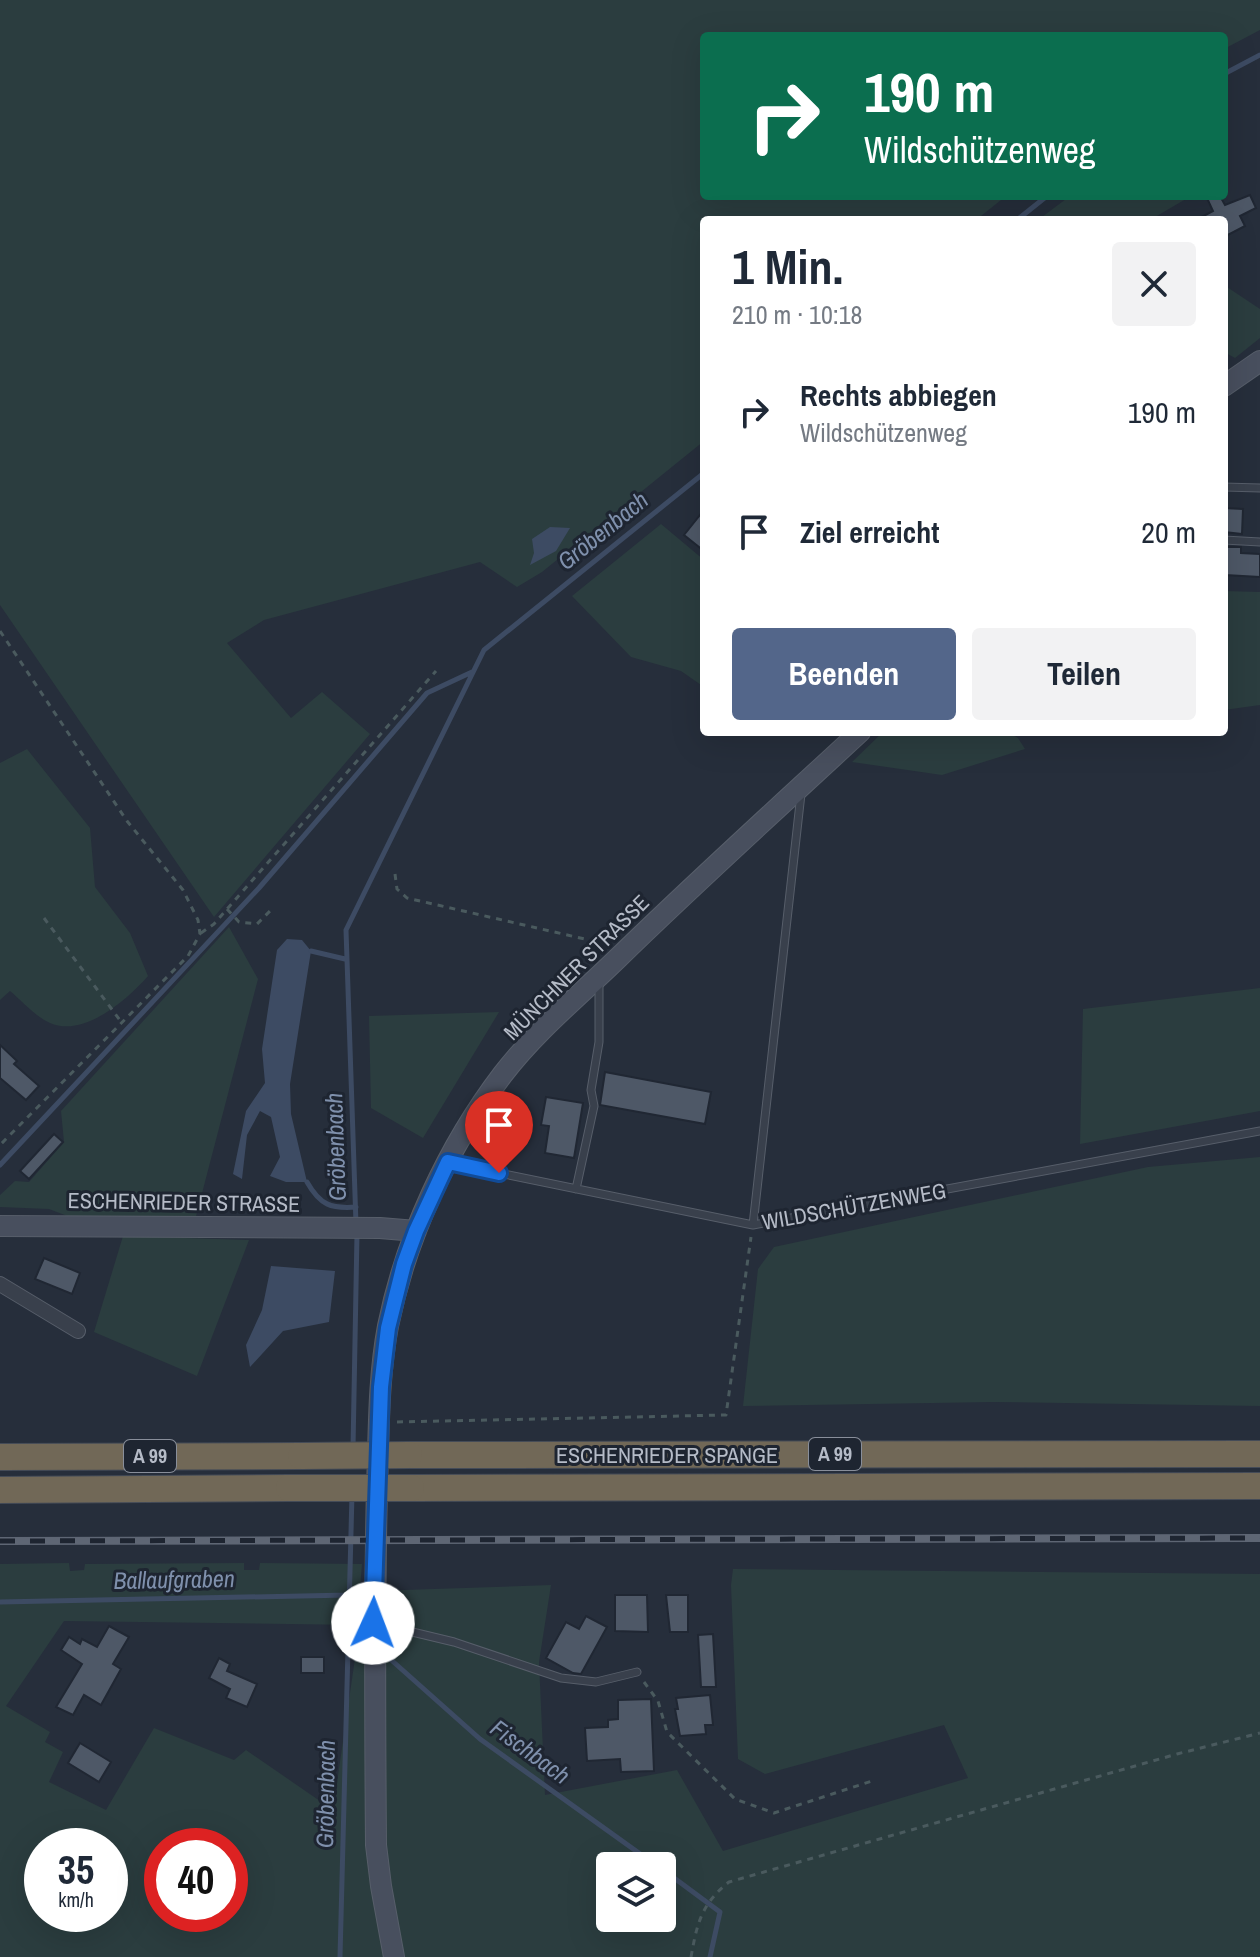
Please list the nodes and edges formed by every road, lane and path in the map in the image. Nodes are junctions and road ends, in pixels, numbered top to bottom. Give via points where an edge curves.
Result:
1 (1260, 361) edge
2 (1228, 383) edge
3 (1228, 487) edge
4 (1260, 488) edge
5 (1228, 540) edge
6 (1260, 542) edge
7 (0, 631) edge
8 (436, 671) dead end
9 (856, 736) edge
10 (802, 785) junction
11 (395, 874) dead end
12 (273, 908) dead end
13 (228, 910) junction
14 (44, 918) dead end
15 (200, 934) junction
16 (606, 969) junction
17 (122, 1023) junction
18 (1260, 1131) edge
19 (0, 1145) edge
20 (448, 1162) junction
21 (576, 1189) junction
22 (753, 1225) junction
23 (0, 1226) edge
24 (416, 1231) junction
25 (0, 1284) edge
26 (78, 1331) dead end
27 (380, 1422) junction
28 (1260, 1454) edge
29 (0, 1457) edge
30 (1260, 1486) edge
31 (0, 1490) edge
32 (373, 1623) junction
33 (637, 1672) joint
34 (1260, 1733) edge
35 (872, 1781) dead end
36 (394, 1957) edge
37 (691, 1957) edge

1 - 2 street
3 - 4 lane
5 - 6 lane
7 - 15 path via 127,821 183,890
8 - 13 path
9 - 10 street, MÜNCHNER STRASSE
10 - 16 street, MÜNCHNER STRASSE
10 - 22 lane
11 - 16 path via 397,889 407,898 589,940
12 - 13 path via 257,924 239,922
13 - 15 path
14 - 17 path
15 - 17 path via 188,956
16 - 20 street, MÜNCHNER STRASSE via 504,1074
16 - 21 lane via 591,1090 594,1106
17 - 19 path
18 - 22 lane, WILDSCHÜTZENWEG
20 - 21 lane, WILDSCHÜTZENWEG
20 - 24 street, MÜNCHNER STRASSE
21 - 22 lane, WILDSCHÜTZENWEG
22 - 27 path via 726,1415
23 - 24 street, ESCHENRIEDER STRASSE
24 - 27 street, MÜNCHNER STRASSE via 388,1328
25 - 26 street
27 - 32 street, MÜNCHNER STRASSE
28 - 29 highway, ESCHENRIEDER SPANGE / A 99, bridge
30 - 31 highway, ESCHENRIEDER SPANGE / A 99, bridge
32 - 33 lane via 454,1642 561,1678 596,1682
32 - 36 street, MÜNCHNER STRASSE via 376,1845
33 - 35 path via 658,1701 667,1732 735,1799 774,1813
34 - 37 path via 729,1882 703,1910

